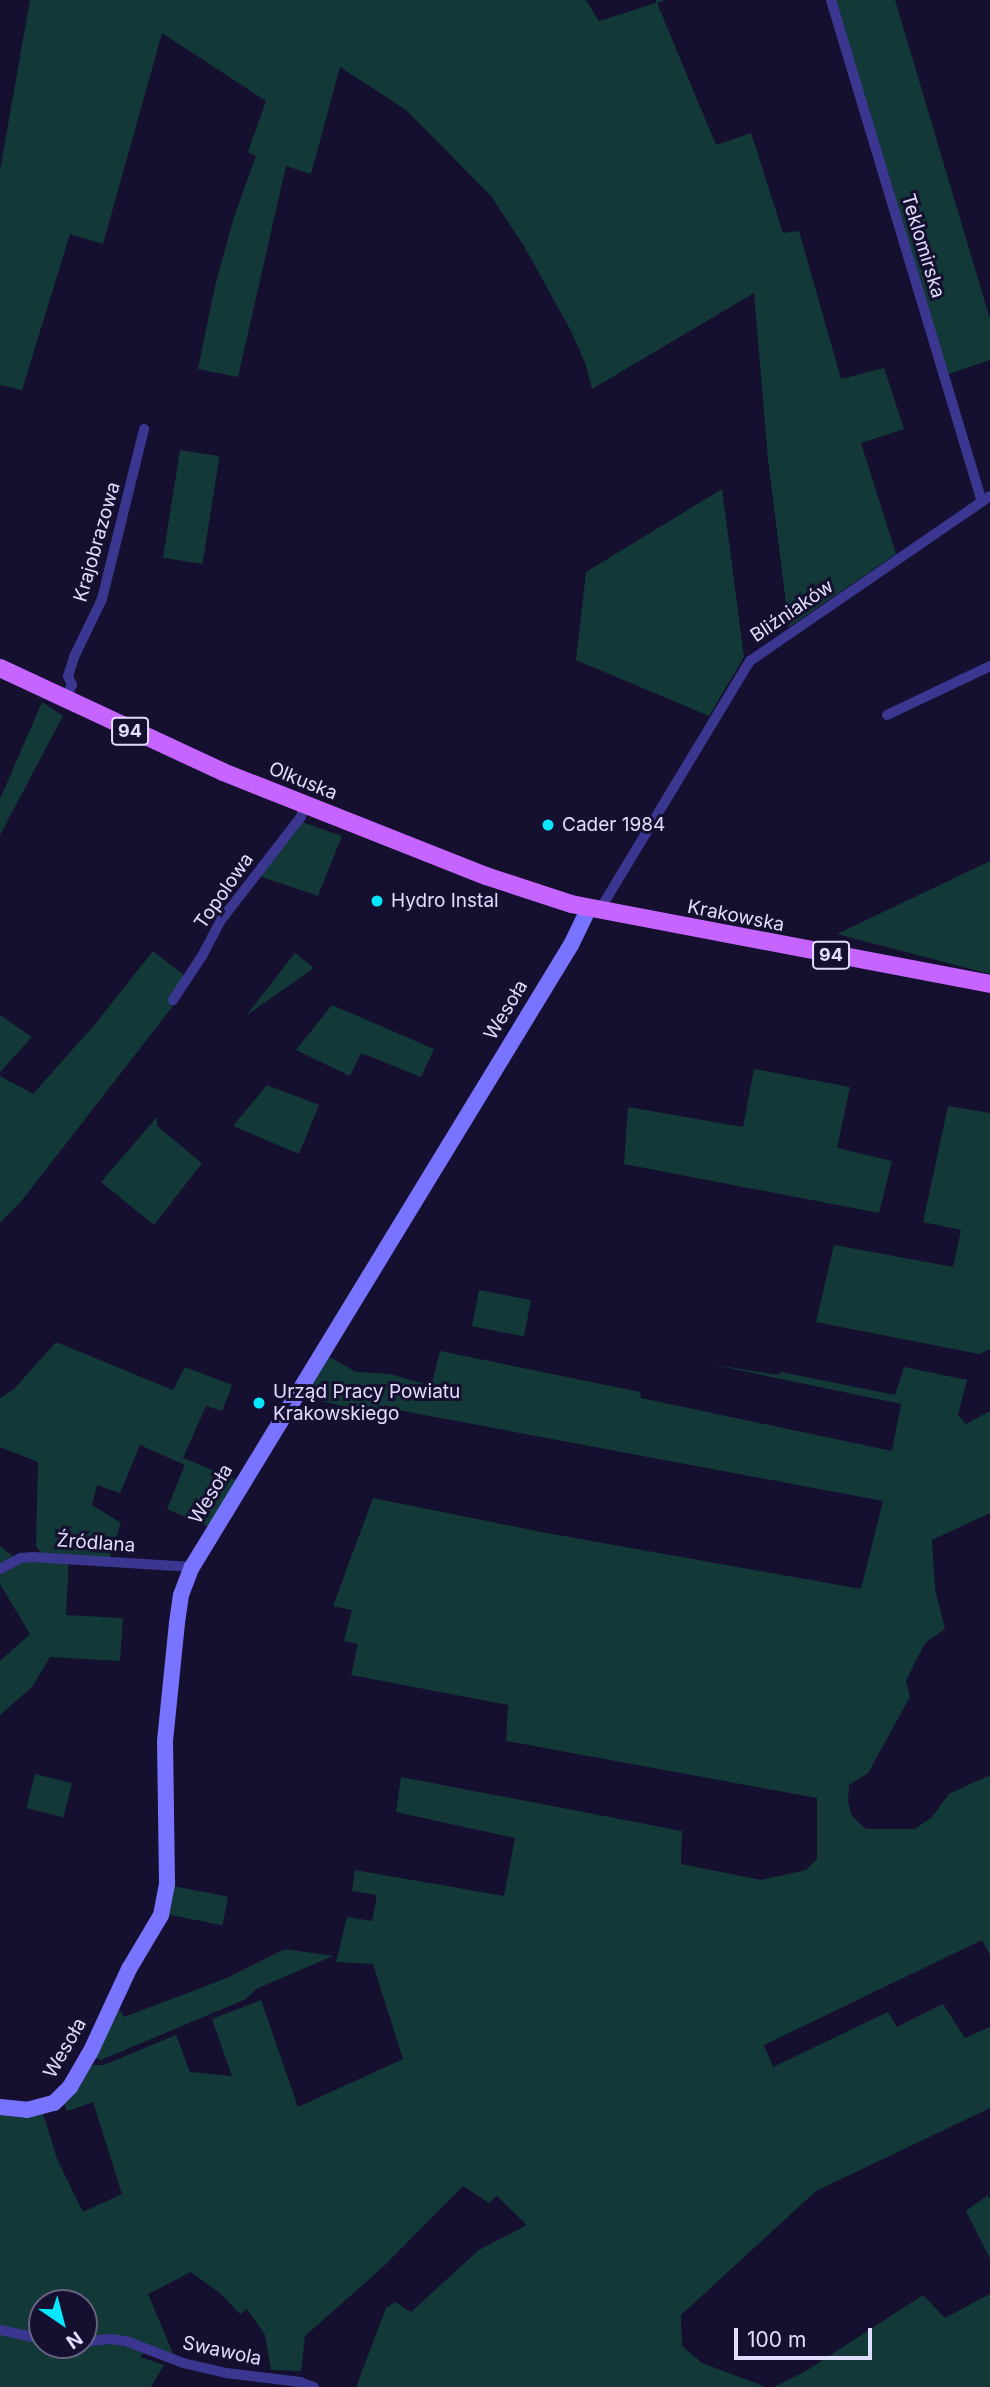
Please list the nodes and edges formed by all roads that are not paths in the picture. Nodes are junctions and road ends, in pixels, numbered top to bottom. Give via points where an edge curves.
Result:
1 (831, 0) edge
2 (145, 429) dead end
3 (986, 499) edge
4 (990, 666) edge
5 (0, 668) edge
6 (64, 699) junction
7 (887, 715) dead end
8 (304, 804) junction
9 (594, 910) junction
10 (990, 984) edge
11 (173, 1000) dead end
12 (192, 1567) junction
13 (0, 1569) edge
14 (0, 2108) edge
15 (0, 2330) edge
16 (28, 2336) edge
17 (98, 2340) edge
18 (314, 2387) edge

1 - 3 street, Teklomirska
2 - 6 street, Krajobrazowa via 102,599 74,657 68,676 72,685
3 - 9 street, Bliźniaków via 750,662
4 - 7 street
5 - 6 main road, Olkuska / 94
6 - 8 main road, Olkuska / 94 via 159,745
8 - 9 main road, Olkuska / 94 via 486,876
8 - 11 street, Topolowa via 301,817 220,920
9 - 10 main road, Krakowska / 94
9 - 12 street, Wesoła
12 - 13 street, Źródlana via 33,1557
12 - 14 street, Wesoła via 181,1595 165,1741 167,1883 161,1915 70,2087 54,2103 27,2110
15 - 16 street
17 - 18 street, Swawola via 126,2341 183,2363

